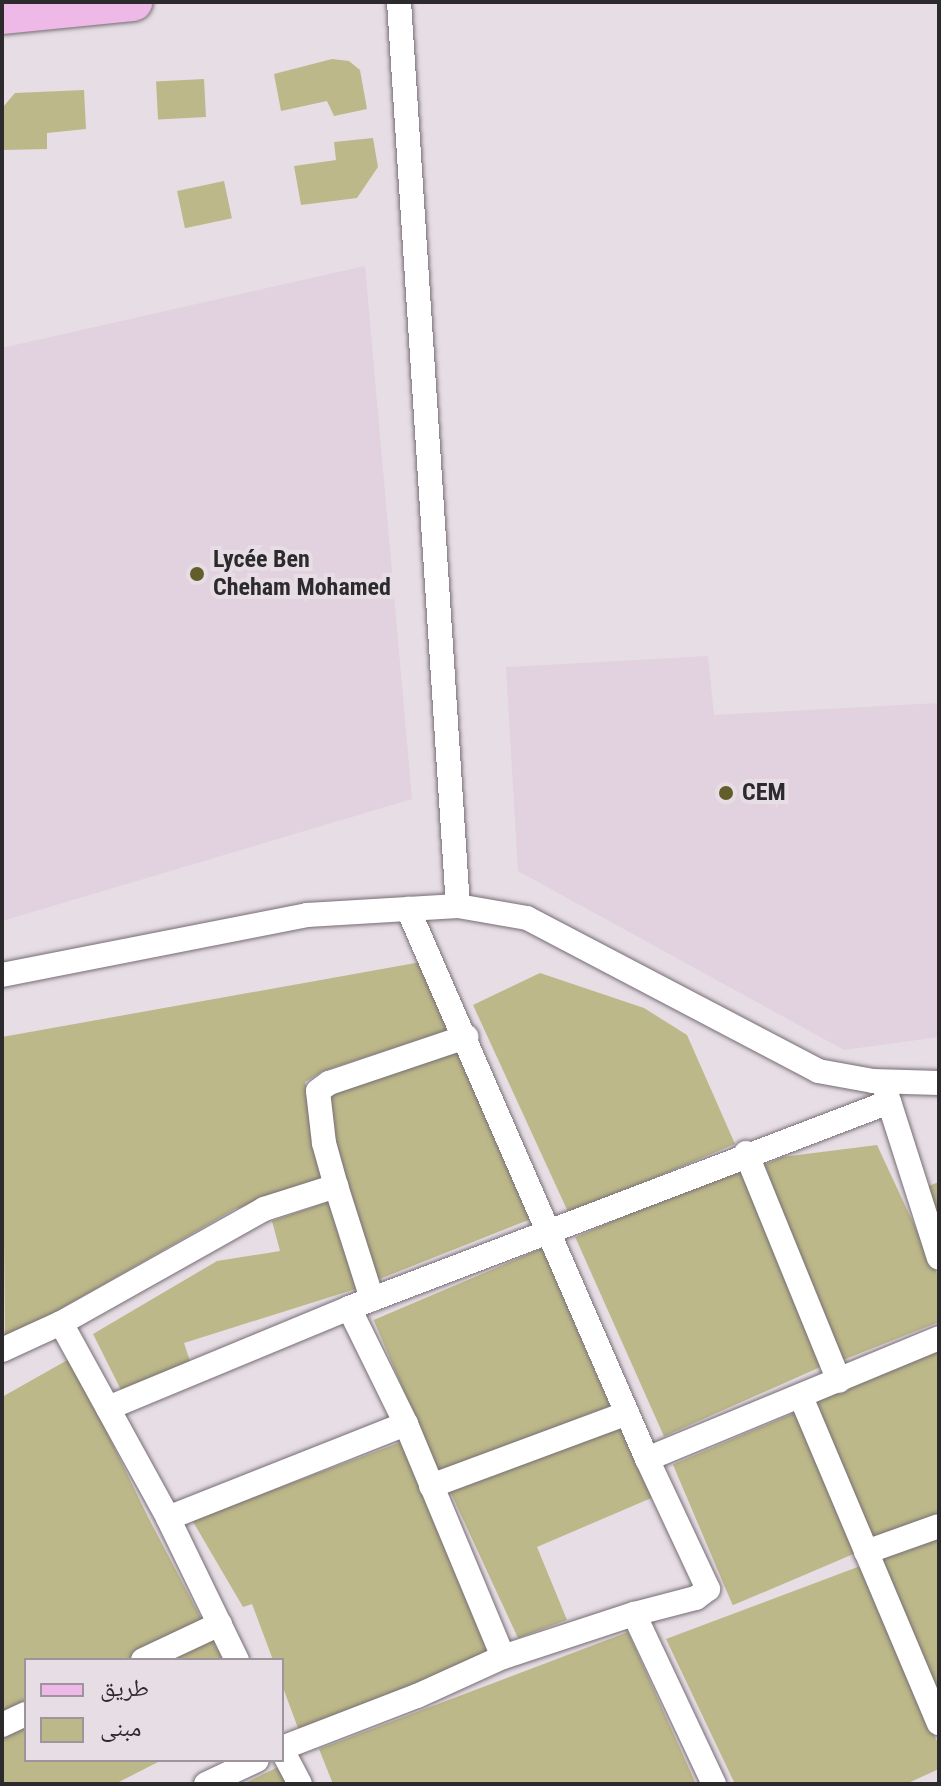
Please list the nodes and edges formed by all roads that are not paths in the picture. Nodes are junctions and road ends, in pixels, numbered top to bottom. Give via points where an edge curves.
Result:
1 (133, 2) edge
2 (399, 2) edge
3 (2, 15) edge
4 (458, 906) junction
5 (408, 909) junction
6 (2, 975) edge
7 (466, 1037) junction
8 (939, 1083) edge
9 (886, 1092) junction
10 (746, 1153) junction
11 (336, 1186) junction
12 (548, 1234) junction
13 (939, 1258) edge
14 (361, 1304) junction
15 (61, 1323) junction
16 (939, 1338) edge
17 (2, 1350) edge
18 (839, 1381) junction
19 (801, 1397) junction
20 (108, 1408) junction
21 (627, 1413) junction
22 (406, 1424) junction
23 (647, 1459) junction
24 (431, 1486) junction
25 (168, 1518) junction
26 (939, 1526) edge
27 (866, 1552) junction
28 (634, 1614) junction
29 (220, 1624) junction
30 (503, 1657) junction
31 (147, 1658) edge
32 (236, 1658) edge
33 (24, 1715) edge
34 (939, 1723) edge
35 (2, 1725) edge
36 (284, 1748) edge
37 (284, 1753) edge
38 (253, 1762) edge
39 (206, 1784) edge
40 (300, 1784) edge
41 (714, 1784) edge

1 - 3 main road
2 - 4 street
4 - 5 street
4 - 9 street via 527,918 818,1071
5 - 6 street via 307,915
5 - 7 street
7 - 11 street via 318,1091
7 - 12 street
8 - 9 street
9 - 10 street
9 - 13 street
10 - 12 street
10 - 18 street
11 - 14 street
11 - 15 street via 264,1209
12 - 14 street
12 - 21 street
14 - 20 street
14 - 22 street
15 - 17 street
15 - 20 street
16 - 18 street
18 - 19 street
19 - 23 street
19 - 27 street
20 - 25 street
21 - 23 street
21 - 24 street
22 - 24 street
22 - 25 street
23 - 28 street via 708,1589 696,1598
24 - 30 street
25 - 29 street
26 - 27 street
27 - 34 street
28 - 30 street
28 - 41 street
29 - 31 street
29 - 32 street
30 - 36 street
33 - 35 street
37 - 40 street
38 - 39 street

